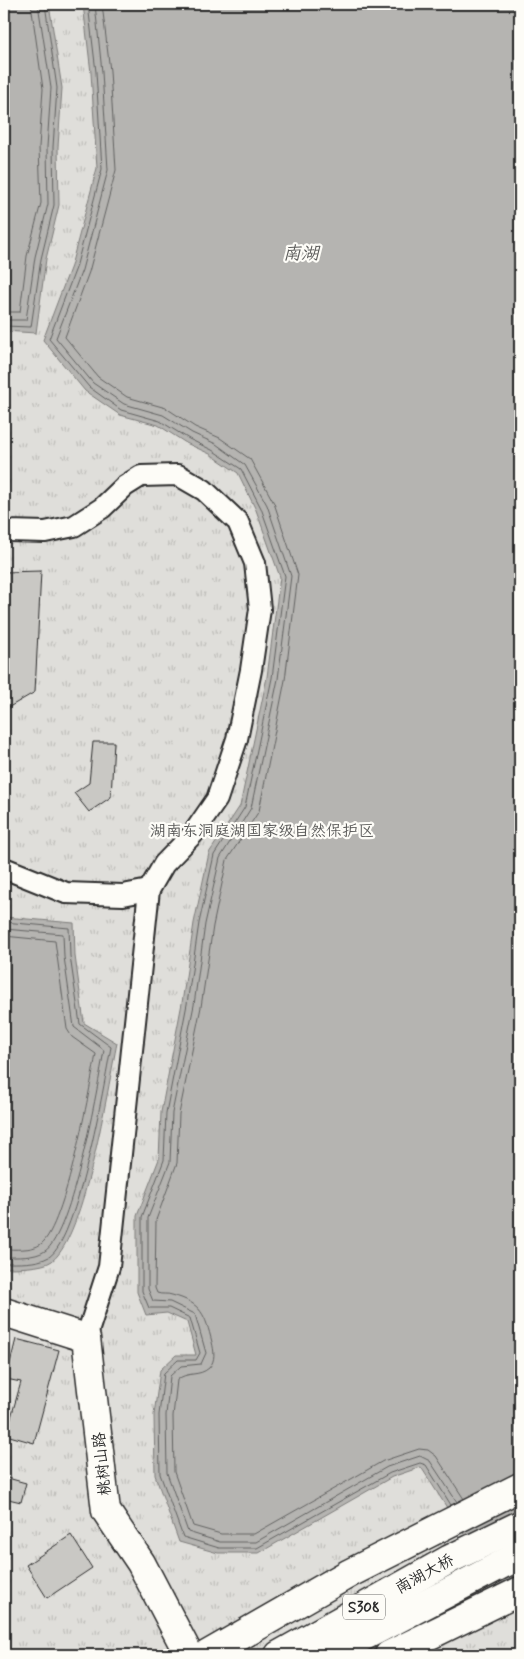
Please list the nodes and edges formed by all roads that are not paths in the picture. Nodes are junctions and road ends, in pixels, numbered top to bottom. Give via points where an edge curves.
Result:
1 (4, 528) edge
2 (4, 868) edge
3 (149, 890) junction
4 (4, 1312) edge
5 (86, 1338) junction
6 (520, 1487) edge
7 (520, 1525) edge
8 (520, 1555) edge
9 (520, 1591) edge
10 (189, 1655) edge
11 (207, 1655) edge
12 (279, 1655) edge
13 (328, 1655) edge
14 (388, 1655) edge

1 - 3 street via 9,531 45,532 74,526 141,476 178,475 204,490 238,522 255,563 260,609 237,739 217,799 193,834 164,864
2 - 3 street via 66,893 123,895
3 - 5 street via 109,1267
4 - 5 main road
5 - 10 main road, 桃树山路 via 106,1511 141,1563
6 - 11 main road via 350,1572
7 - 12 main road, 南湖大桥 / S308 via 450,1559
8 - 13 main road, 南湖大桥 / S308
9 - 14 main road

